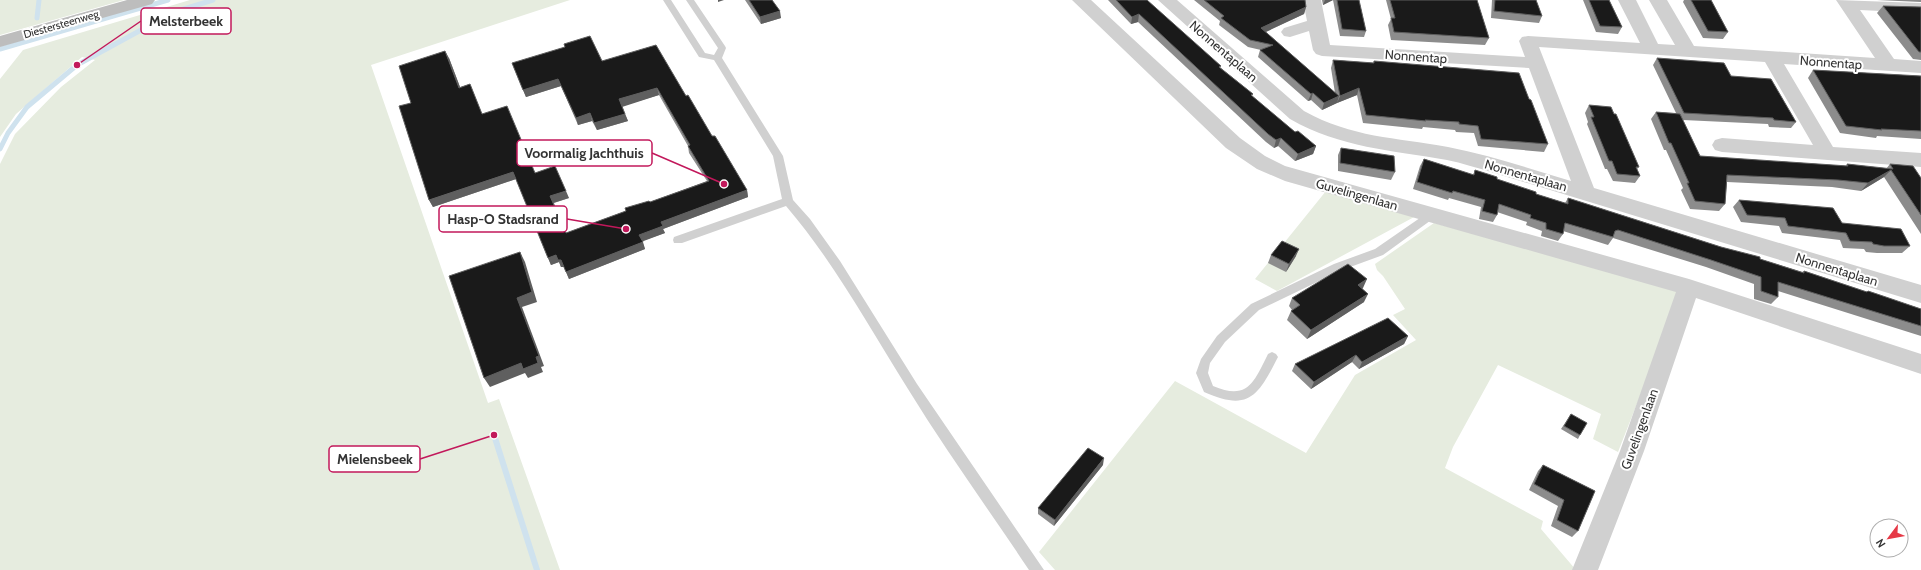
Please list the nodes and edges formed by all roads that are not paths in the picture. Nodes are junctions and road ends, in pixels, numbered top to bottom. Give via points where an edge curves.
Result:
1 (146, 0) edge
2 (667, 0) edge
3 (690, 0) edge
4 (1080, 0) edge
5 (1167, 0) edge
6 (1312, 0) edge
7 (1627, 0) edge
8 (1658, 0) edge
9 (1846, 2) edge
10 (1921, 8) edge
11 (1316, 25) junction
12 (1290, 32) dead end
13 (0, 42) edge
14 (1652, 49) junction
15 (1688, 52) junction
16 (717, 58) junction
17 (1772, 58) junction
18 (1535, 63) junction
19 (1890, 65) junction
20 (1921, 67) edge
21 (1722, 145) dead end
22 (1827, 153) junction
23 (1921, 160) edge
24 (1586, 193) junction
25 (788, 201) junction
26 (1430, 216) junction
27 (678, 240) dead end
28 (1689, 287) junction
29 (1921, 294) edge
30 (1272, 357) dead end
31 (1921, 364) edge
32 (1037, 570) edge
33 (1585, 570) edge

1 - 13 main road, Diestersteenweg
2 - 16 lane via 702,55
3 - 16 lane via 722,48
4 - 26 street, Guvelingenlaan via 1233,143 1256,161 1285,174
5 - 24 street, Nonnentaplaan via 1308,123 1344,136 1465,157
6 - 11 street, Nonnentap
7 - 14 street
8 - 15 street
9 - 10 street, Nonnentap
9 - 19 street, Nonnentap
11 - 12 street
11 - 18 street, Nonnentap via 1322,50
14 - 15 street, Nonnentap
14 - 18 street, Nonnentap via 1528,41
15 - 17 street, Nonnentap
16 - 25 lane via 778,156
17 - 19 street, Nonnentap
17 - 22 street, Nonnentap
18 - 24 street, Nonnentap
19 - 20 street, Nonnentap
21 - 22 street
22 - 23 street
24 - 29 street, Nonnentaplaan
25 - 27 lane
25 - 32 lane via 848,282 913,387
26 - 28 street, Guvelingenlaan
26 - 30 lane via 1379,252 1338,267 1255,307 1221,339 1205,362 1202,373 1208,388 1222,396 1236,397 1250,392 1259,382
28 - 31 street, Guvelingenlaan
28 - 33 street, Guvelingenlaan via 1632,451

